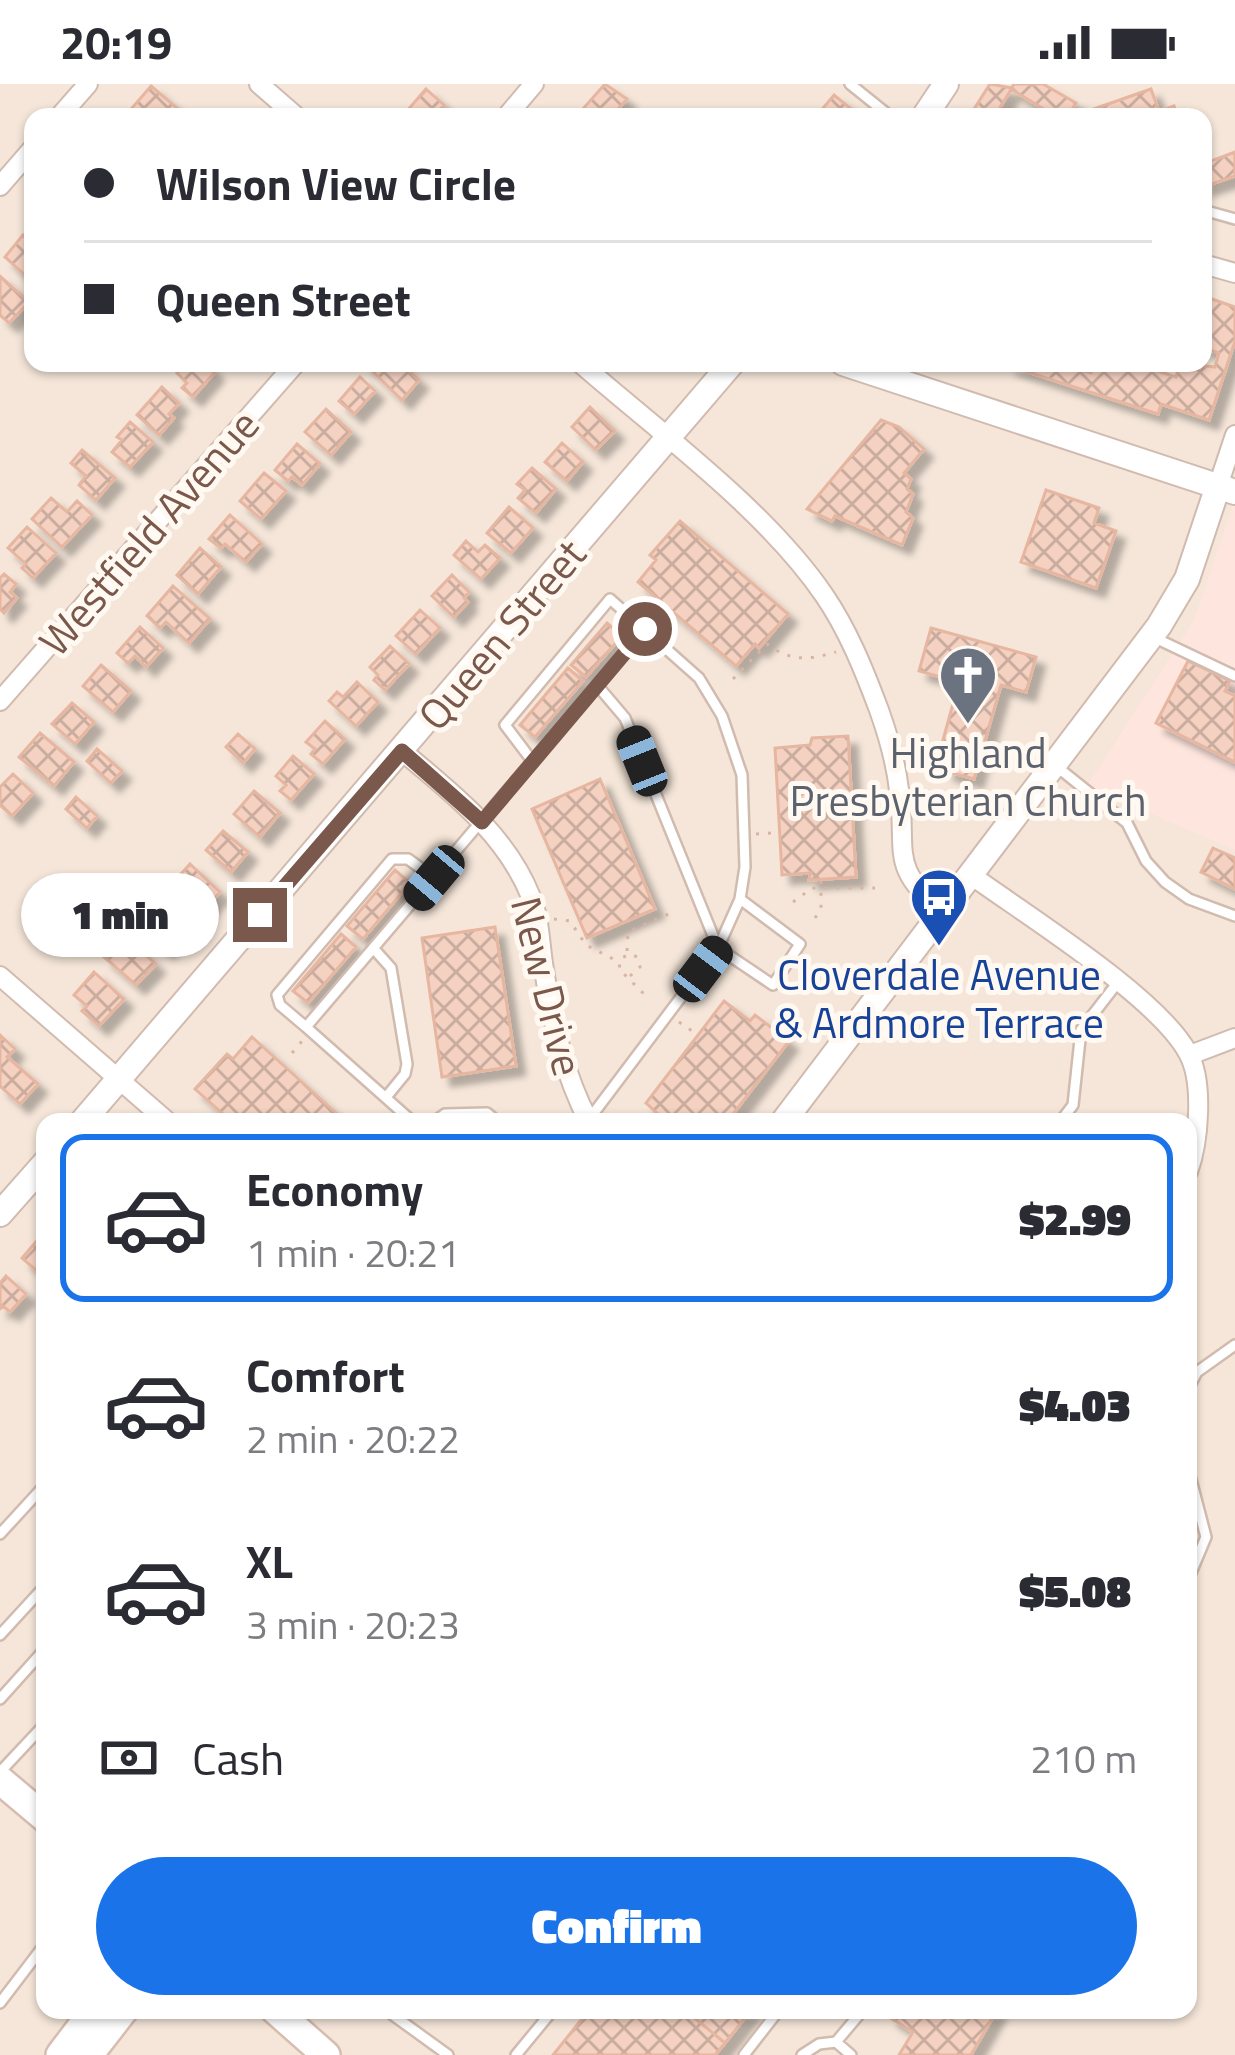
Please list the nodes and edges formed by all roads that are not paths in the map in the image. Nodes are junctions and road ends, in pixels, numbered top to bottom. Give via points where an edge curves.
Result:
1 (88, 84) edge
2 (259, 84) edge
3 (534, 84) edge
4 (850, 84) edge
5 (67, 108) edge
6 (287, 108) edge
7 (514, 108) edge
8 (879, 108) edge
9 (24, 158) edge
10 (0, 186) edge
11 (288, 372) edge
12 (590, 372) edge
13 (724, 372) edge
14 (870, 372) edge
15 (1235, 435) edge
16 (667, 440) junction
17 (1227, 489) edge
18 (645, 629) junction
19 (1151, 635) junction
20 (1235, 676) edge
21 (597, 686) junction
22 (0, 701) edge
23 (402, 751) junction
24 (533, 762) junction
25 (1054, 764) junction
26 (482, 822) junction
27 (971, 875) junction
28 (434, 878) junction
29 (740, 899) junction
30 (943, 910) junction
31 (1235, 916) edge
32 (718, 948) junction
33 (374, 949) junction
34 (0, 976) edge
35 (1118, 982) junction
36 (306, 1027) junction
37 (1235, 1038) edge
38 (1190, 1054) junction
39 (119, 1080) junction
40 (387, 1096) junction
41 (90, 1113) edge
42 (158, 1113) edge
43 (404, 1113) edge
44 (584, 1113) edge
45 (595, 1113) edge
46 (790, 1113) edge
47 (1067, 1113) edge
48 (1197, 1126) edge
49 (36, 1173) edge
50 (0, 1214) edge
51 (1235, 1345) edge
52 (1197, 1372) edge
53 (36, 1495) edge
54 (1197, 1501) edge
55 (0, 1534) edge
56 (1197, 1560) edge
57 (36, 1596) edge
58 (0, 1635) edge
59 (36, 1659) edge
60 (0, 1699) edge
61 (36, 1736) edge
62 (1, 1781) edge
63 (36, 1810) edge
64 (36, 1956) edge
65 (0, 2003) edge
66 (87, 2019) edge
67 (117, 2019) edge
68 (285, 2019) edge
69 (398, 2019) edge
70 (546, 2019) edge
71 (772, 2019) edge
72 (855, 2019) edge
73 (836, 2042) junction
74 (60, 2055) edge
75 (89, 2055) edge
76 (326, 2055) edge
77 (448, 2055) edge
78 (516, 2055) edge
79 (744, 2055) edge
80 (802, 2055) edge
81 (851, 2055) edge

1 - 5 street
2 - 6 street
3 - 7 street
4 - 8 lane
9 - 10 street
11 - 22 street, Westfield Avenue
12 - 16 street
13 - 16 street, Queen Street
14 - 17 street
15 - 17 street
16 - 23 street, Queen Street
16 - 30 street via 773,534 854,646 899,790 907,877
17 - 19 street via 1187,579
18 - 21 lane
18 - 24 lane via 610,599 506,725
18 - 29 lane via 699,678 736,755 745,850
19 - 20 lane
19 - 25 street
21 - 24 lane
21 - 32 lane via 625,718
23 - 26 street, New Drive
23 - 39 street, Queen Street
24 - 26 lane
25 - 27 street
25 - 31 lane via 1126,823 1166,882
26 - 28 lane
26 - 44 street, New Drive via 532,898 558,1042
27 - 30 street
27 - 35 street
28 - 33 lane
28 - 36 lane via 392,859 277,995
29 - 32 lane
29 - 32 lane via 800,944 773,985
30 - 46 street
32 - 45 lane
33 - 36 lane
33 - 40 lane via 392,968 406,1064
34 - 39 street
35 - 38 street
35 - 47 lane via 1081,1030
36 - 40 lane
37 - 38 street
38 - 48 street
39 - 41 street, Queen Street
39 - 42 street
40 - 43 lane
49 - 50 street
51 - 52 lane
53 - 55 lane
54 - 56 lane via 1207,1537
57 - 58 lane
59 - 60 lane
61 - 62 lane
62 - 63 main road
64 - 65 lane
66 - 74 main road
67 - 75 main road
68 - 76 main road
69 - 77 lane
70 - 78 lane
71 - 79 lane
72 - 73 lane
73 - 80 lane
73 - 81 lane

